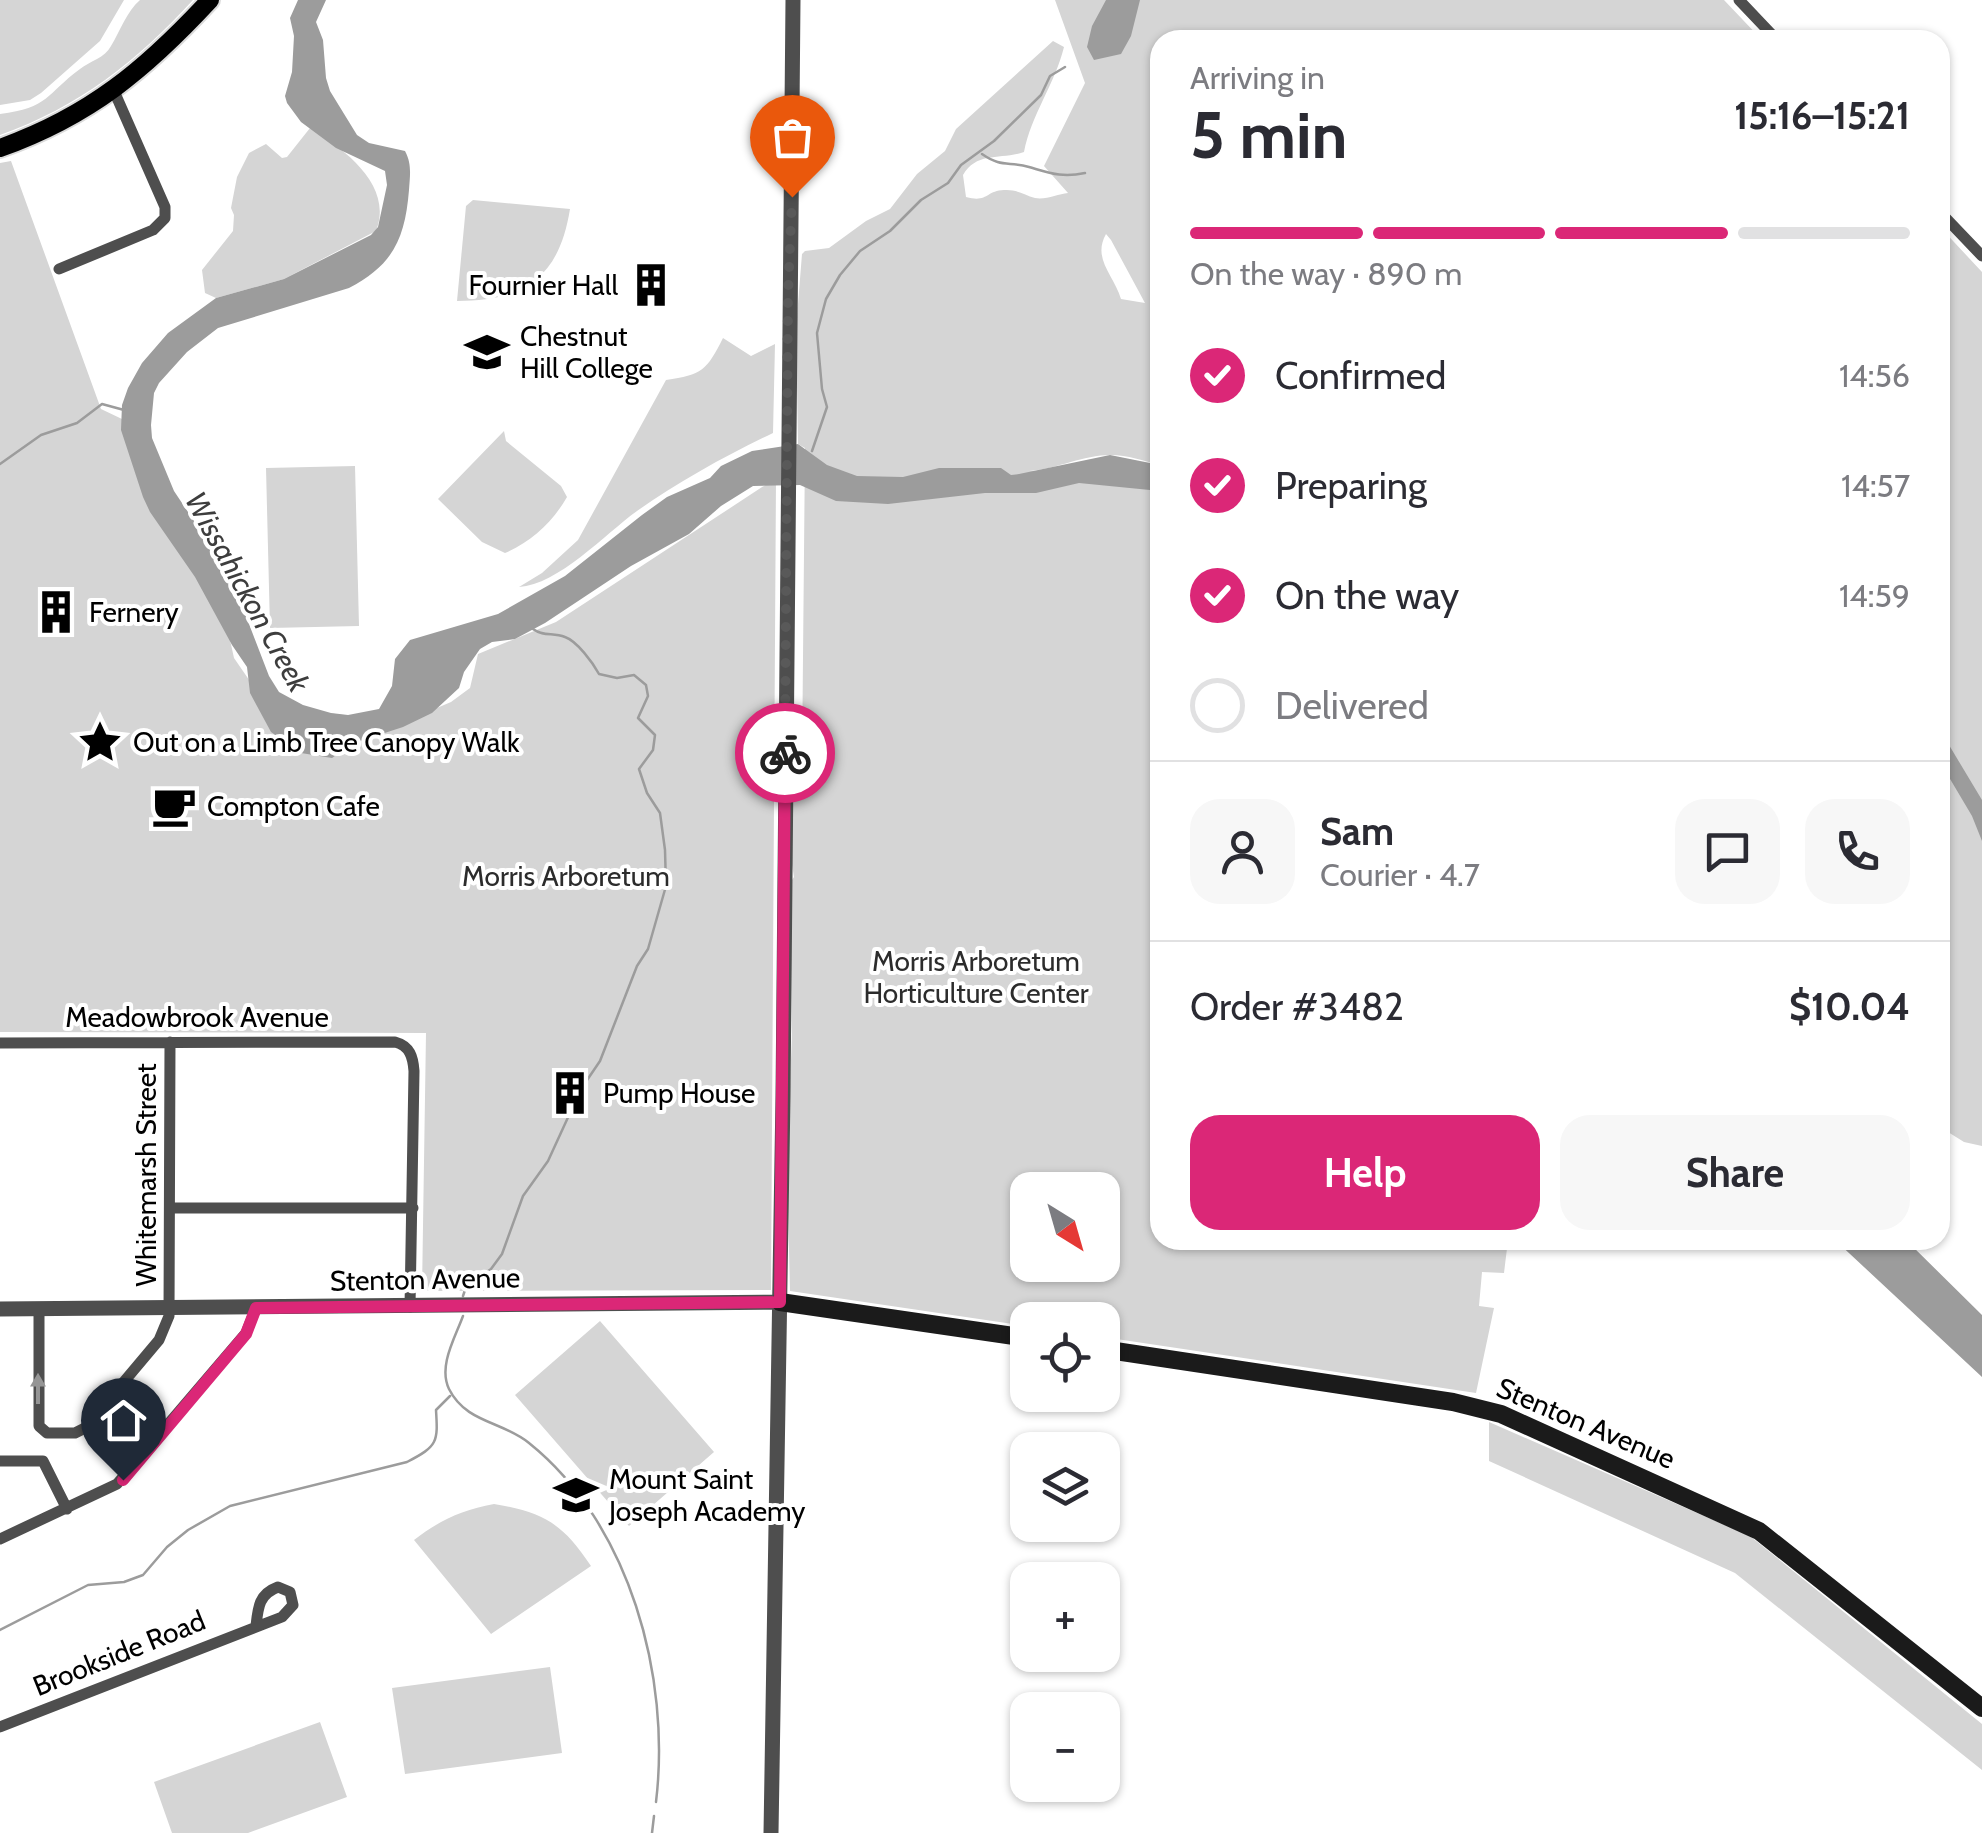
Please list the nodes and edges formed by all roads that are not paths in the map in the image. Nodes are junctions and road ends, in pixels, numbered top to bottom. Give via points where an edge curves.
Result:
1 (210, 0) edge
2 (793, 0) edge
3 (1739, 0) edge
4 (1768, 30) edge
5 (114, 90) junction
6 (0, 148) edge
7 (1950, 222) edge
8 (1982, 256) edge
9 (59, 269) dead end
10 (170, 1042) junction
11 (0, 1043) edge
12 (171, 1208) junction
13 (412, 1208) junction
14 (780, 1302) junction
15 (410, 1307) junction
16 (170, 1308) junction
17 (256, 1308) junction
18 (0, 1309) edge
19 (39, 1309) junction
20 (1010, 1335) edge
21 (1120, 1353) edge
22 (0, 1460) edge
23 (67, 1509) junction
24 (0, 1540) edge
25 (256, 1626) dead end
26 (1982, 1708) edge
27 (0, 1727) edge
28 (771, 1833) edge

1 - 5 main road
2 - 14 street
3 - 4 street
5 - 6 main road
5 - 9 street via 165,218 154,230
7 - 8 street
10 - 11 street, Meadowbrook Avenue
10 - 12 street, Whitemarsh Street
10 - 13 street, Meadowbrook Avenue via 394,1042 408,1050 414,1071
12 - 13 street
12 - 16 street, Whitemarsh Street
13 - 15 street
14 - 15 street, Stenton Avenue
14 - 20 main road, Stenton Avenue
14 - 28 street
15 - 17 street, Stenton Avenue
16 - 17 street, Stenton Avenue
16 - 19 street, Stenton Avenue
16 -> 19 street via 160,1340 76,1434 44,1432 38,1422
17 - 23 street via 246,1334 123,1480
18 - 19 street, Stenton Avenue
21 - 26 main road, Stenton Avenue via 1501,1414 1760,1531
22 - 23 street via 43,1460
23 - 24 street
25 - 27 street, Brookside Road

